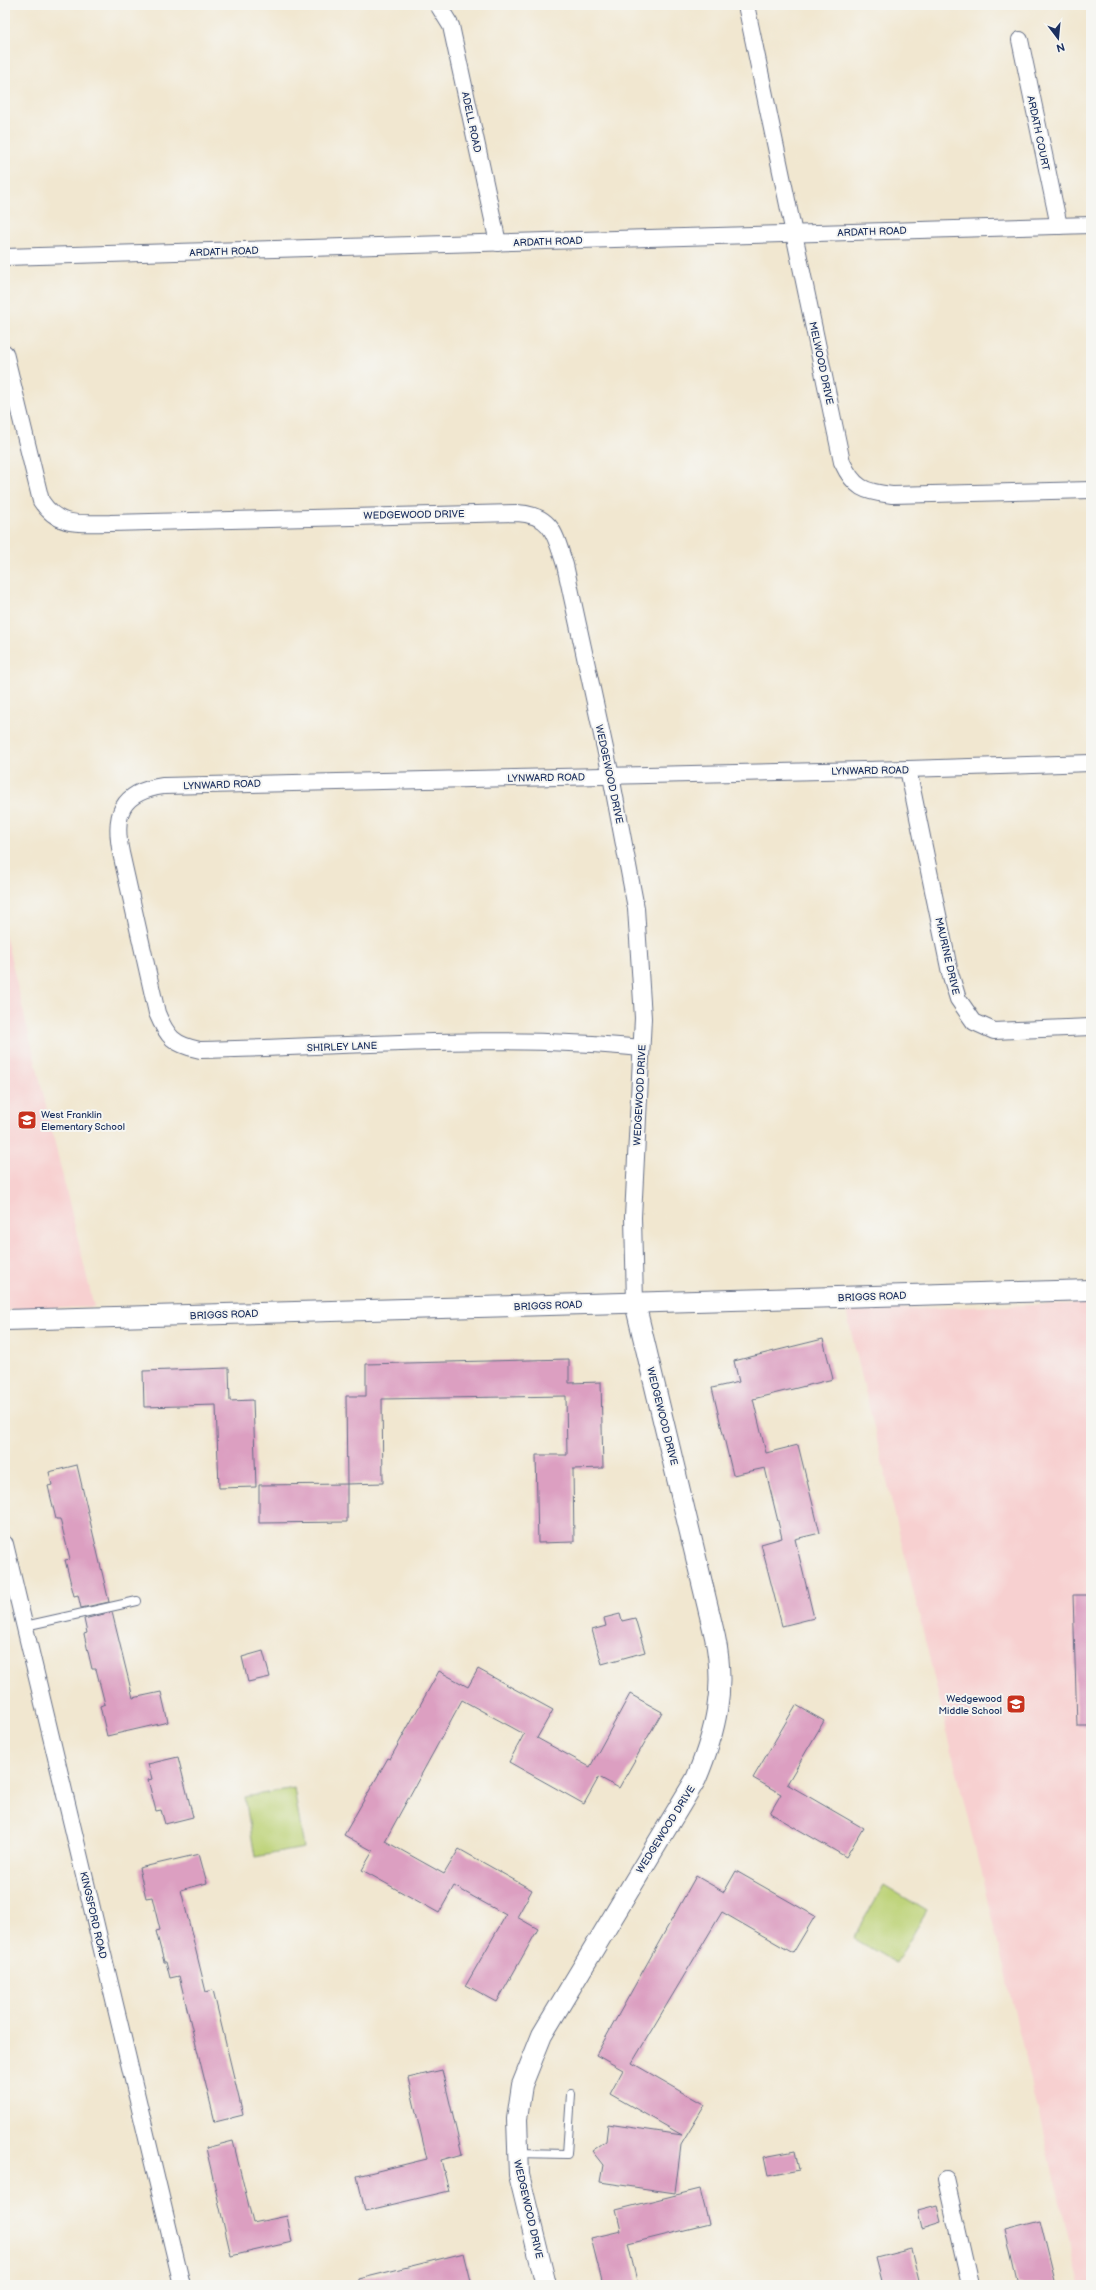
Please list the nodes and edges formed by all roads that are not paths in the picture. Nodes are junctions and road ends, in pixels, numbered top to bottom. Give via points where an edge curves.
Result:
1 (438, 5) edge
2 (746, 5) edge
3 (1020, 40) dead end
4 (1091, 225) edge
5 (1059, 226) junction
6 (795, 234) junction
7 (498, 243) junction
8 (5, 257) edge
9 (5, 353) edge
10 (1091, 490) edge
11 (1091, 763) edge
12 (908, 769) junction
13 (611, 776) junction
14 (136, 919) joint
15 (1091, 1027) edge
16 (641, 1048) junction
17 (1091, 1290) edge
18 (635, 1303) junction
19 (5, 1320) edge
20 (5, 1544) edge
21 (138, 1601) dead end
22 (25, 1626) junction
23 (571, 2094) dead end
24 (516, 2153) junction
25 (946, 2180) dead end
26 (182, 2285) edge
27 (546, 2285) edge
28 (970, 2285) edge

1 - 7 street, ADELL ROAD via 451,26
2 - 6 street, MELWOOD DRIVE
3 - 5 street, ARDATH COURT
4 - 5 street, ARDATH ROAD
5 - 6 street, ARDATH ROAD
6 - 7 street, ARDATH ROAD
6 - 10 street, MELWOOD DRIVE via 842,462 852,481 870,493 892,495
7 - 8 street, ARDATH ROAD
9 - 13 street, WEDGEWOOD DRIVE via 40,500 49,512 61,520 75,523 110,523 517,513 531,514 544,520 554,531 565,564
11 - 12 street, LYNWARD ROAD
12 - 13 street, LYNWARD ROAD
12 - 15 street, MAURINE DRIVE via 948,965 958,999 974,1022 994,1031
13 - 14 street, LYNWARD ROAD via 401,779 150,788 128,799 120,812 117,824 117,836
13 - 16 street, WEDGEWOOD DRIVE via 636,908 643,1018
14 - 16 street, SHIRLEY LANE via 157,1013 170,1038 189,1048 200,1050 551,1041
16 - 18 street, WEDGEWOOD DRIVE via 633,1217
17 - 18 street, BRIGGS ROAD
18 - 19 street, BRIGGS ROAD
18 - 24 street, WEDGEWOOD DRIVE via 717,1649 720,1669 718,1710 707,1753 684,1802 640,1869 542,2035 522,2085
20 - 22 street, KINGSFORD ROAD
21 - 22 lane
22 - 26 street, KINGSFORD ROAD
23 - 24 lane via 567,2154
24 - 27 street, WEDGEWOOD DRIVE
25 - 28 street

